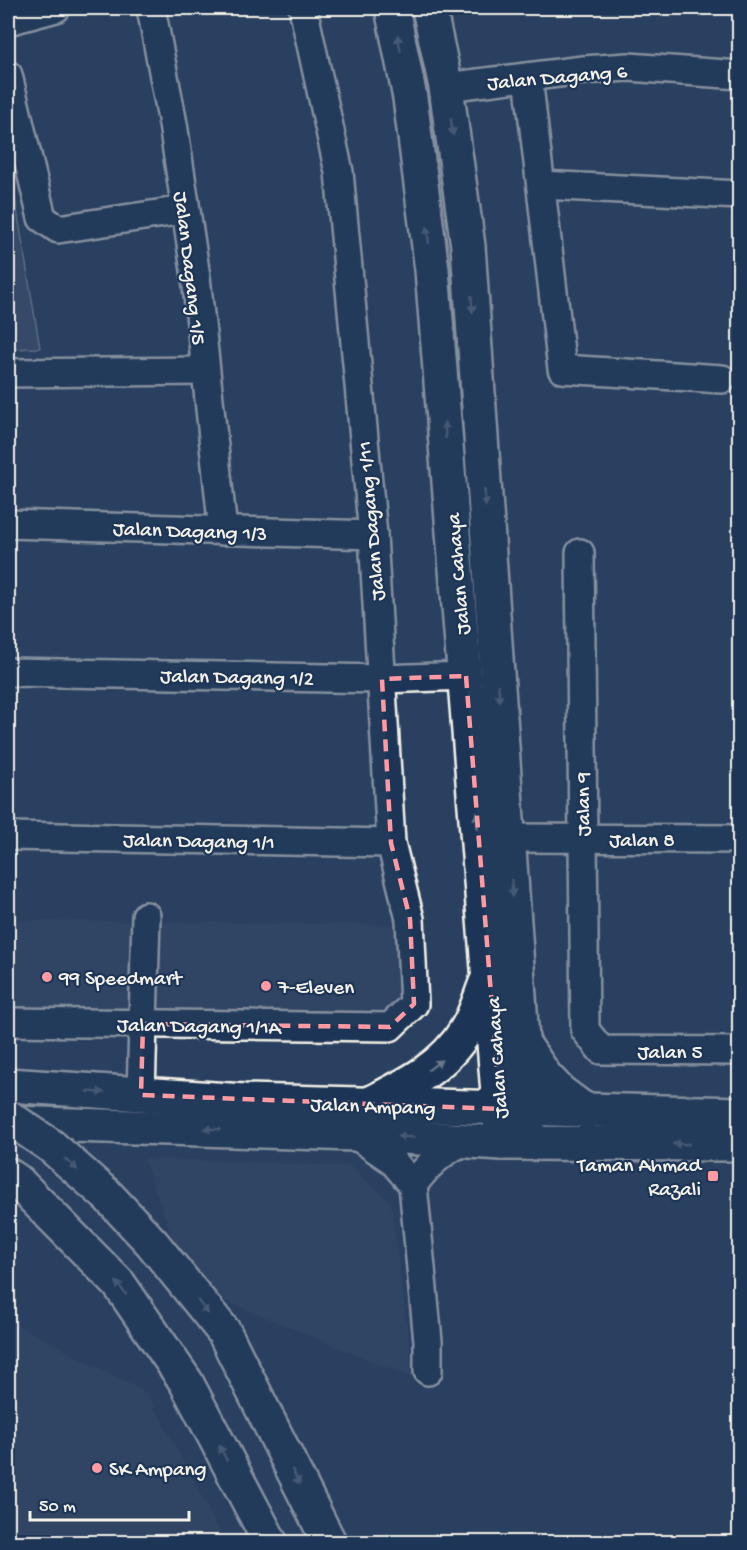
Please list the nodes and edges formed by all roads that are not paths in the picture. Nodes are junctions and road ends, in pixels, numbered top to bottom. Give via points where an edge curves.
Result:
1 (56, 8) edge
2 (151, 8) edge
3 (303, 8) edge
4 (392, 8) edge
5 (429, 8) edge
6 (8, 21) edge
7 (8, 75) edge
8 (740, 75) edge
9 (528, 77) junction
10 (446, 87) junction
11 (541, 185) junction
12 (740, 195) edge
13 (184, 210) junction
14 (204, 371) junction
15 (8, 373) edge
16 (722, 379) dead end
17 (8, 524) edge
18 (223, 531) junction
19 (373, 535) junction
20 (580, 553) dead end
21 (8, 672) edge
22 (466, 676) junction
23 (382, 679) junction
24 (8, 836) edge
25 (509, 838) junction
26 (583, 838) junction
27 (740, 839) edge
28 (391, 843) junction
29 (146, 916) dead end
30 (489, 975) junction
31 (8, 1022) edge
32 (143, 1024) junction
33 (390, 1027) joint
34 (524, 1045) junction
35 (601, 1050) joint
36 (740, 1051) edge
37 (17, 1090) edge
38 (141, 1095) junction
39 (514, 1110) junction
40 (587, 1112) junction
41 (740, 1114) edge
42 (8, 1117) edge
43 (360, 1120) junction
44 (8, 1123) edge
45 (465, 1141) junction
46 (516, 1143) junction
47 (740, 1144) edge
48 (8, 1175) edge
49 (413, 1185) junction
50 (428, 1371) dead end
51 (270, 1542) edge
52 (329, 1542) edge

1 - 6 street
2 - 13 street, Jalan Dagang 1/5 via 173,124
3 - 19 street, Jalan Dagang 1/11 via 339,172
22 -> 4 main road, Jalan Cahaya via 432,270 410,98
5 - 10 main road, Jalan Cahaya
7 - 13 street via 42,218 58,229
8 - 9 street, Jalan Dagang 6 via 628,67
9 - 10 street, Jalan Dagang 6
9 - 11 street
10 -> 25 main road, Jalan Cahaya via 468,246
11 - 12 street
11 - 16 street via 562,369
13 - 14 street, Jalan Dagang 1/5 via 196,278
14 - 15 street
14 - 18 street, Jalan Dagang 1/5
17 - 18 street, Jalan Dagang 1/3
18 - 19 street, Jalan Dagang 1/3
19 - 23 street, Jalan Dagang 1/11
20 - 26 street, Jalan 9
21 - 23 street, Jalan Dagang 1/2
22 - 23 street, Jalan Dagang 1/2
30 -> 22 main road, Jalan Cahaya
23 - 28 street, Jalan Dagang 1/11
24 - 28 street, Jalan Dagang 1/1
25 - 26 street, Jalan 8
25 -> 34 main road, Jalan Cahaya
26 - 27 street, Jalan 8
26 - 35 street, Jalan 9 via 585,1030
28 - 33 street, Jalan Dagang 1/11 via 410,919 414,1004
29 - 32 street
30 - 39 main road, Jalan Cahaya
43 -> 30 main road via 457,1045
31 - 32 street, Jalan Dagang 1/1A
32 - 33 street, Jalan Dagang 1/1A
32 - 38 street
34 - 39 main road, Jalan Cahaya
34 - 40 main road via 560,1092
35 - 36 street, Jalan 5
37 -> 38 main road, Jalan Ampang
38 - 43 main road, Jalan Ampang
39 - 40 main road, Jalan Ampang
39 - 43 main road, Jalan Ampang
39 - 46 main road, Jalan Cahaya
40 - 41 main road, Jalan Ampang
42 -> 52 main road, bridge via 51,1146 108,1196 152,1242 224,1332
43 -> 44 main road, Jalan Ampang
45 -> 43 main road, Jalan Ampang
43 - 49 street
45 - 46 main road, Jalan Ampang
45 - 49 street via 448,1148
47 -> 46 main road, Jalan Ampang
51 -> 48 main road via 186,1382 119,1284
49 - 50 street

